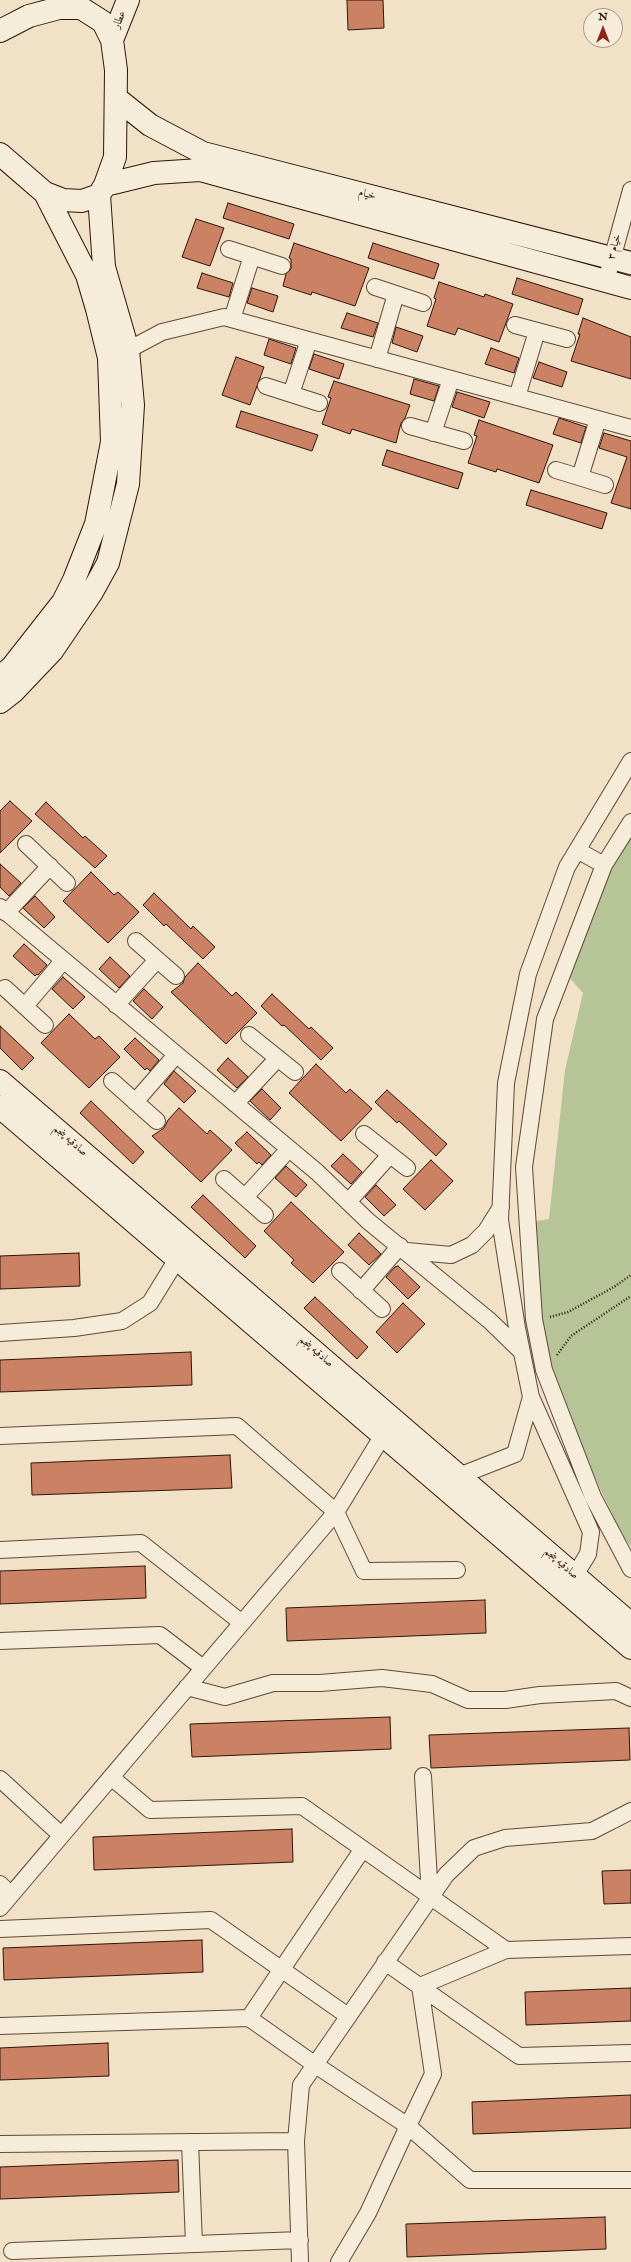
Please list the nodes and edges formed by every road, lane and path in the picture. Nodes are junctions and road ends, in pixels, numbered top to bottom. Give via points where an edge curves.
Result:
1 (128, 0) edge
2 (64, 4) edge
3 (0, 31) edge
4 (112, 40) junction
5 (116, 98) junction
6 (0, 154) edge
7 (201, 161) junction
8 (102, 190) junction
9 (631, 190) edge
10 (45, 193) junction
11 (229, 249) dead end
12 (252, 256) junction
13 (622, 261) edge
14 (282, 266) dead end
15 (96, 271) junction
16 (606, 281) junction
17 (375, 287) dead end
18 (631, 288) edge
19 (396, 294) junction
20 (423, 303) dead end
21 (232, 319) junction
22 (515, 325) dead end
23 (537, 331) junction
24 (567, 339) dead end
25 (309, 340) junction
26 (128, 350) junction
27 (377, 359) junction
28 (451, 379) junction
29 (266, 386) dead end
30 (291, 394) junction
31 (517, 397) junction
32 (319, 404) dead end
33 (598, 419) junction
34 (410, 426) dead end
35 (631, 428) edge
36 (433, 433) junction
37 (464, 441) dead end
38 (556, 470) dead end
39 (580, 477) junction
40 (605, 485) dead end
41 (74, 580) junction
42 (92, 592) junction
43 (0, 677) edge
44 (0, 702) edge
45 (631, 761) edge
46 (631, 822) edge
47 (26, 844) dead end
48 (577, 850) junction
49 (604, 865) junction
50 (50, 866) junction
51 (67, 883) dead end
52 (3, 910) edge
53 (136, 941) dead end
54 (157, 960) junction
55 (63, 961) junction
56 (176, 976) dead end
57 (5, 988) dead end
58 (116, 1005) junction
59 (25, 1006) junction
60 (45, 1025) dead end
61 (249, 1035) dead end
62 (176, 1055) junction
63 (278, 1058) junction
64 (295, 1072) dead end
65 (0, 1081) edge
66 (112, 1081) dead end
67 (135, 1102) junction
68 (235, 1104) junction
69 (0, 1107) edge
70 (157, 1121) dead end
71 (364, 1134) dead end
72 (289, 1149) junction
73 (390, 1154) junction
74 (407, 1168) dead end
75 (224, 1179) dead end
76 (245, 1197) junction
77 (348, 1202) junction
78 (501, 1207) junction
79 (265, 1215) dead end
80 (403, 1249) junction
81 (182, 1251) junction
82 (340, 1271) dead end
83 (631, 1275) edge
84 (361, 1291) junction
85 (631, 1296) edge
86 (382, 1309) dead end
87 (534, 1319) junction
88 (0, 1333) edge
89 (522, 1352) junction
90 (544, 1370) junction
91 (531, 1397) junction
92 (388, 1427) junction
93 (0, 1436) edge
94 (459, 1476) junction
95 (336, 1512) junction
96 (0, 1550) edge
97 (631, 1569) edge
98 (457, 1570) dead end
99 (570, 1583) junction
100 (242, 1623) junction
101 (631, 1624) edge
102 (0, 1641) edge
103 (631, 1648) edge
104 (204, 1668) junction
105 (187, 1688) junction
106 (631, 1698) edge
107 (423, 1776) dead end
108 (111, 1777) junction
109 (0, 1779) edge
110 (631, 1811) edge
111 (61, 1835) junction
112 (362, 1850) junction
113 (6, 1889) edge
114 (430, 1898) junction
115 (0, 1908) edge
116 (0, 1929) edge
117 (631, 1946) edge
118 (506, 1950) junction
119 (385, 1962) junction
120 (282, 1970) junction
121 (420, 1986) junction
122 (348, 2016) junction
123 (249, 2018) junction
124 (0, 2026) edge
125 (631, 2053) edge
126 (314, 2064) junction
127 (408, 2126) junction
128 (296, 2141) junction
129 (190, 2142) junction
130 (0, 2144) edge
131 (631, 2180) edge
132 (300, 2240) junction
133 (194, 2244) junction
134 (12, 2251) dead end
135 (300, 2262) edge
136 (339, 2262) edge

1 - 4 street, عطار
2 - 3 street via 29,16
2 - 4 street via 81,8 103,22
4 - 5 street
5 - 7 street, خیام
5 - 8 street via 115,157
6 - 10 street
7 - 8 street, خیام
7 - 13 street, خیام
7 - 16 street, خیام
8 - 10 street, خیام via 82,201 63,200
8 - 15 street
9 - 13 street, خیام ۳
10 - 15 street
11 - 12 street
12 - 14 street
12 - 21 street
13 - 16 street, خیام ۳
15 - 26 street
15 - 41 street via 109,358 112,442 96,524
16 - 18 street, خیام
17 - 19 street
19 - 20 street
19 - 27 street
21 - 25 street
21 - 26 street via 224,317 162,332
22 - 23 street
23 - 24 street
23 - 31 street
25 - 27 street
25 - 30 street
26 - 42 street via 133,405 128,484 108,563
27 - 28 street
28 - 31 street
28 - 36 street
29 - 30 street
30 - 32 street
31 - 33 street
33 - 35 street
33 - 39 street
34 - 36 street
36 - 37 street
38 - 39 street
39 - 40 street
41 - 42 street
41 - 43 street via 63,602 12,667
42 - 44 street via 52,651
45 - 48 street
46 - 49 street
47 - 50 street
48 - 49 street
48 - 78 street via 567,866 528,974 506,1083
49 - 87 street via 545,1019 524,1167
50 - 51 street
50 - 52 street
52 - 55 street
53 - 54 street
54 - 56 street
54 - 58 street
55 - 58 street
55 - 59 street
57 - 59 street
58 - 62 street
59 - 60 street
61 - 63 street
62 - 67 street
62 - 68 street
63 - 64 street
63 - 68 street
65 - 81 street, صادقیه پنجم
66 - 67 street
67 - 70 street
68 - 72 street
69 - 81 street, صادقیه پنجم
71 - 73 street
72 - 76 street
72 - 77 street
73 - 74 street
73 - 77 street
75 - 76 street
76 - 79 street
77 - 80 street
78 - 80 street via 486,1231 472,1245 451,1255
78 - 89 street via 500,1220
80 - 84 street
80 - 89 street via 490,1321
81 - 88 street via 150,1303 122,1321 74,1328
81 - 92 street, صادقیه پنجم
82 - 84 street
83 - 87 path via 568,1312
84 - 86 street
85 - 90 path via 570,1336 548,1369
87 - 90 street
89 - 91 street
90 - 97 street via 593,1497
91 - 94 street via 515,1454
91 - 99 street via 591,1532 588,1554
92 - 94 street, صادقیه پنجم
92 - 95 street
92 - 99 street, صادقیه پنجم
93 - 95 street via 237,1426
94 - 99 street, صادقیه پنجم
95 - 98 street via 364,1571
95 - 100 street
96 - 100 street via 141,1542
99 - 101 street, صادقیه پنجم
99 - 103 street, صادقیه پنجم
100 - 104 street
102 - 104 street via 160,1635
104 - 105 street
105 - 106 street via 225,1697 273,1683 320,1683 382,1678 432,1684 468,1700 505,1700 540,1695 616,1691
105 - 108 street
107 - 114 street
108 - 111 street
108 - 112 street via 150,1810 302,1806
109 - 111 street
110 - 114 street via 592,1831 505,1838 474,1848 446,1875
111 - 113 street
112 - 114 street
112 - 120 street
113 - 115 street
114 - 118 street
114 - 119 street
116 - 120 street via 211,1920
117 - 118 street
118 - 121 street
119 - 121 street
119 - 122 street
120 - 122 street
120 - 123 street
121 - 125 street via 519,2056
121 - 127 street via 433,2074
122 - 126 street
123 - 124 street
123 - 126 street
126 - 127 street
126 - 128 street via 301,2085
127 - 131 street via 470,2180
127 - 136 street via 368,2213
128 - 129 street
128 - 132 street
129 - 130 street
129 - 133 street
132 - 133 street
132 - 135 street
133 - 134 street

